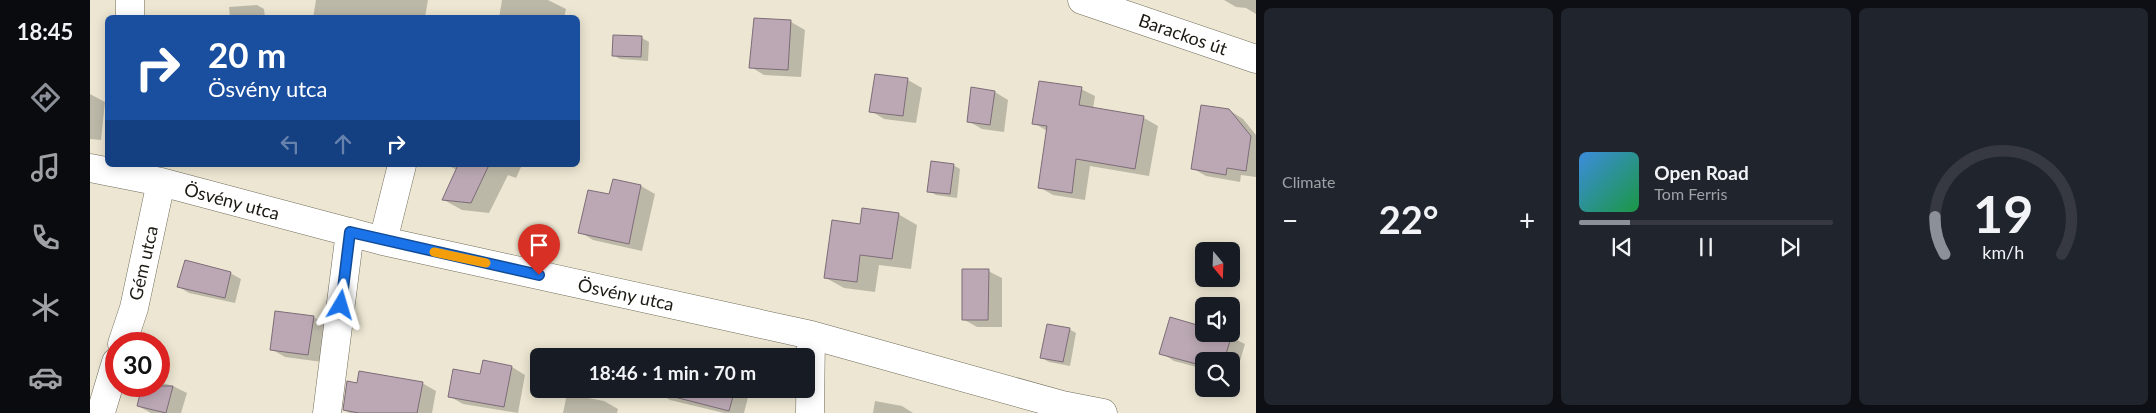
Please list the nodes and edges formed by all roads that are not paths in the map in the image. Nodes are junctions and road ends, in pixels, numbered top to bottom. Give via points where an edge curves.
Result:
1 (130, 0) edge
2 (1082, 0) edge
3 (130, 15) edge
4 (1256, 59) edge
5 (402, 167) edge
6 (90, 168) edge
7 (130, 170) edge
8 (162, 182) junction
9 (350, 232) junction
10 (383, 241) junction
11 (126, 332) edge
12 (811, 335) junction
13 (105, 396) edge
14 (1062, 409) edge
15 (100, 412) edge
16 (327, 413) edge
17 (810, 413) edge
18 (1103, 413) edge

1 - 3 street
2 - 4 street, Barackos út
5 - 10 street
6 - 7 street, Ösvény utca
7 - 8 street, Ösvény utca
8 - 9 street, Ösvény utca
8 - 11 street, Gém utca
9 - 10 street, Ösvény utca
9 - 16 street
10 - 12 street, Ösvény utca
12 - 14 street, Ösvény utca
12 - 17 street
13 - 15 street
14 - 18 street, Ösvény utca

